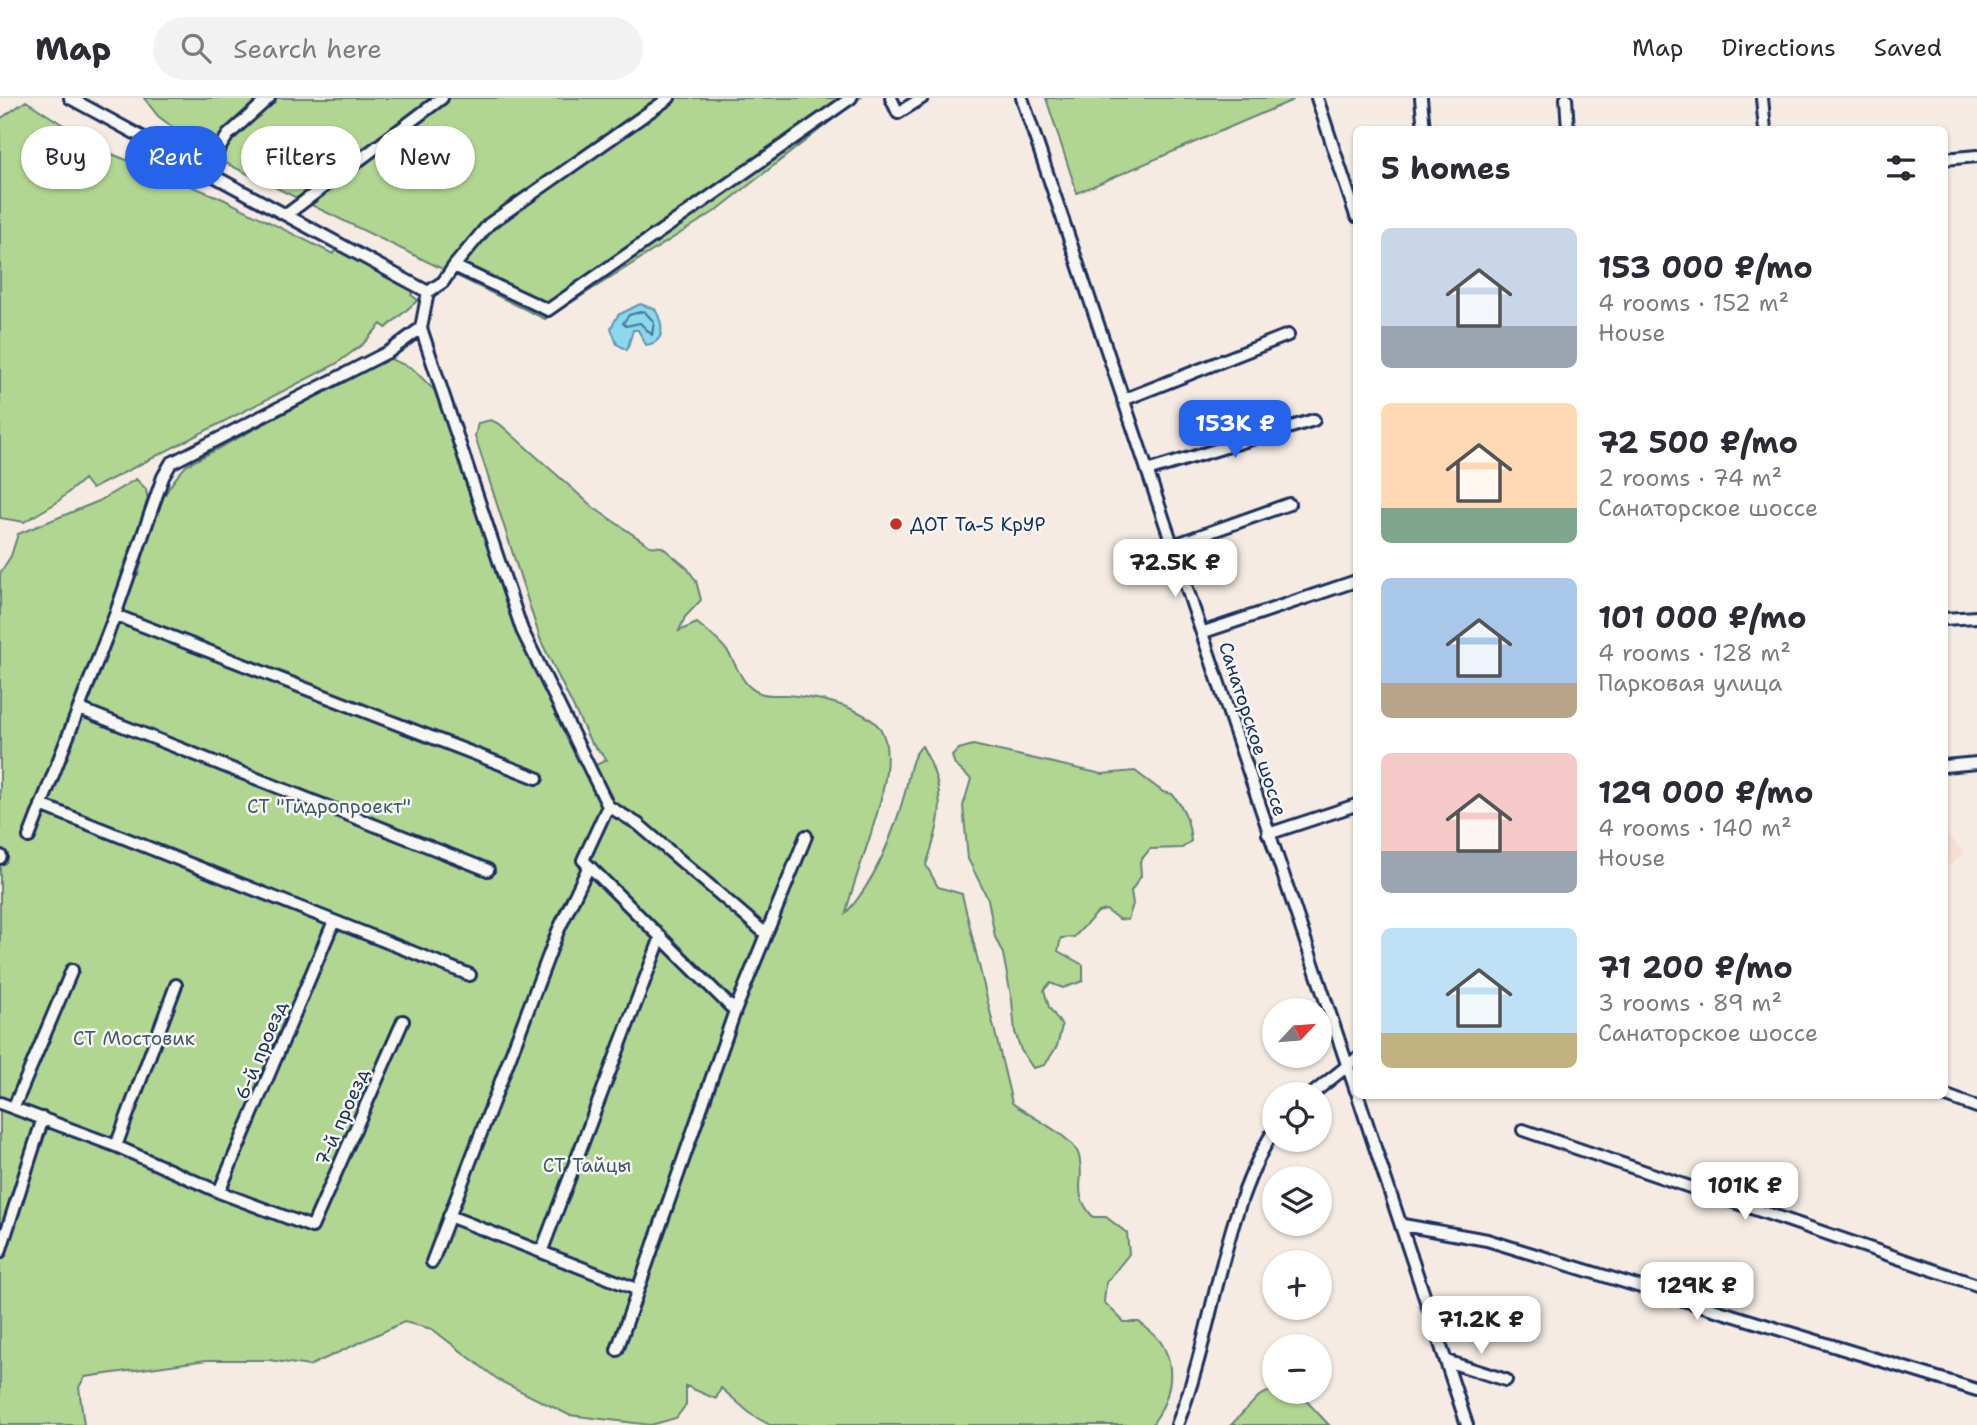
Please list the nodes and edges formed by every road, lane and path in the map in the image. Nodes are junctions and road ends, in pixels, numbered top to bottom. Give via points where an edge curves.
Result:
1 (70, 98) edge
2 (269, 98) edge
3 (442, 98) edge
4 (669, 98) edge
5 (851, 98) edge
6 (891, 98) edge
7 (922, 98) edge
8 (1022, 98) edge
9 (1317, 98) edge
10 (1421, 98) edge
11 (1566, 98) edge
12 (1762, 98) edge
13 (1424, 126) edge
14 (1568, 126) edge
15 (1765, 126) edge
16 (125, 128) edge
17 (227, 137) edge
18 (1977, 156) edge
19 (1948, 159) edge
20 (227, 184) edge
21 (1353, 207) edge
22 (286, 215) junction
23 (454, 266) junction
24 (428, 292) junction
25 (421, 328) junction
26 (1288, 335) dead end
27 (1123, 400) junction
28 (1314, 420) dead end
29 (1147, 471) junction
30 (1289, 504) dead end
31 (1171, 547) junction
32 (1353, 582) edge
33 (115, 615) junction
34 (1977, 617) edge
35 (1948, 619) edge
36 (1204, 632) junction
37 (80, 709) junction
38 (1977, 763) edge
39 (1948, 766) edge
40 (537, 778) dead end
41 (41, 805) junction
42 (608, 806) junction
43 (1353, 806) edge
44 (1268, 834) junction
45 (806, 836) dead end
46 (29, 837) dead end
47 (589, 866) junction
48 (488, 870) dead end
49 (334, 921) junction
50 (766, 934) junction
51 (661, 937) junction
52 (72, 970) dead end
53 (470, 975) dead end
54 (176, 985) dead end
55 (735, 1011) junction
56 (403, 1021) dead end
57 (1352, 1061) edge
58 (1327, 1082) edge
59 (1948, 1096) edge
60 (1359, 1099) edge
61 (0, 1103) edge
62 (14, 1107) junction
63 (1977, 1107) edge
64 (43, 1118) junction
65 (1523, 1130) dead end
66 (116, 1146) junction
67 (1262, 1150) edge
68 (219, 1192) junction
69 (449, 1216) junction
70 (1403, 1225) junction
71 (542, 1250) junction
72 (0, 1252) edge
73 (432, 1262) dead end
74 (1977, 1285) edge
75 (636, 1289) junction
76 (617, 1350) dead end
77 (1446, 1361) junction
78 (1506, 1380) dead end
79 (1977, 1390) edge
80 (1177, 1425) edge
81 (1468, 1425) edge

1 - 16 street
2 - 17 street
3 - 22 street
4 - 23 street via 489,224
5 - 23 street via 548,310
6 - 7 street via 898,113
8 - 27 street, Санаторское шоссе
9 - 21 street
10 - 13 street
11 - 14 street
12 - 15 street
18 - 19 street
20 - 22 street
22 - 24 street
23 - 24 street via 443,282
24 - 25 street
25 - 33 street via 390,351 171,463
25 - 42 street via 522,630
26 - 27 street
27 - 29 street, Санаторское шоссе
28 - 29 street
29 - 31 street, Санаторское шоссе
30 - 31 street
31 - 36 street, Санаторское шоссе
32 - 36 street
33 - 37 street
33 - 40 street
34 - 35 street
36 - 44 street, Санаторское шоссе
37 - 41 street
37 - 48 street
38 - 39 street
41 - 46 street
41 - 49 street
42 - 47 street via 583,860
42 - 50 street via 638,824
43 - 44 street
44 - 57 street, Санаторское шоссе
45 - 50 street
47 - 51 street
47 - 69 street via 558,931
49 - 53 street
49 - 68 street, 6-й проезд
50 - 55 street
51 - 55 street
51 - 71 street
52 - 62 street
54 - 66 street
55 - 75 street
56 - 68 street, 7-й проезд via 312,1227
57 - 58 street
59 - 63 street
60 - 70 street, Санаторское шоссе
61 - 62 street
62 - 64 street
64 - 66 street
64 - 72 street
65 - 74 street
66 - 68 street
67 - 80 street via 1241,1198 1190,1392
69 - 71 street
69 - 73 street
70 - 77 street, Санаторское шоссе
70 - 79 street via 1487,1240
71 - 75 street
75 - 76 street
77 - 78 street
77 - 81 street, Санаторское шоссе

